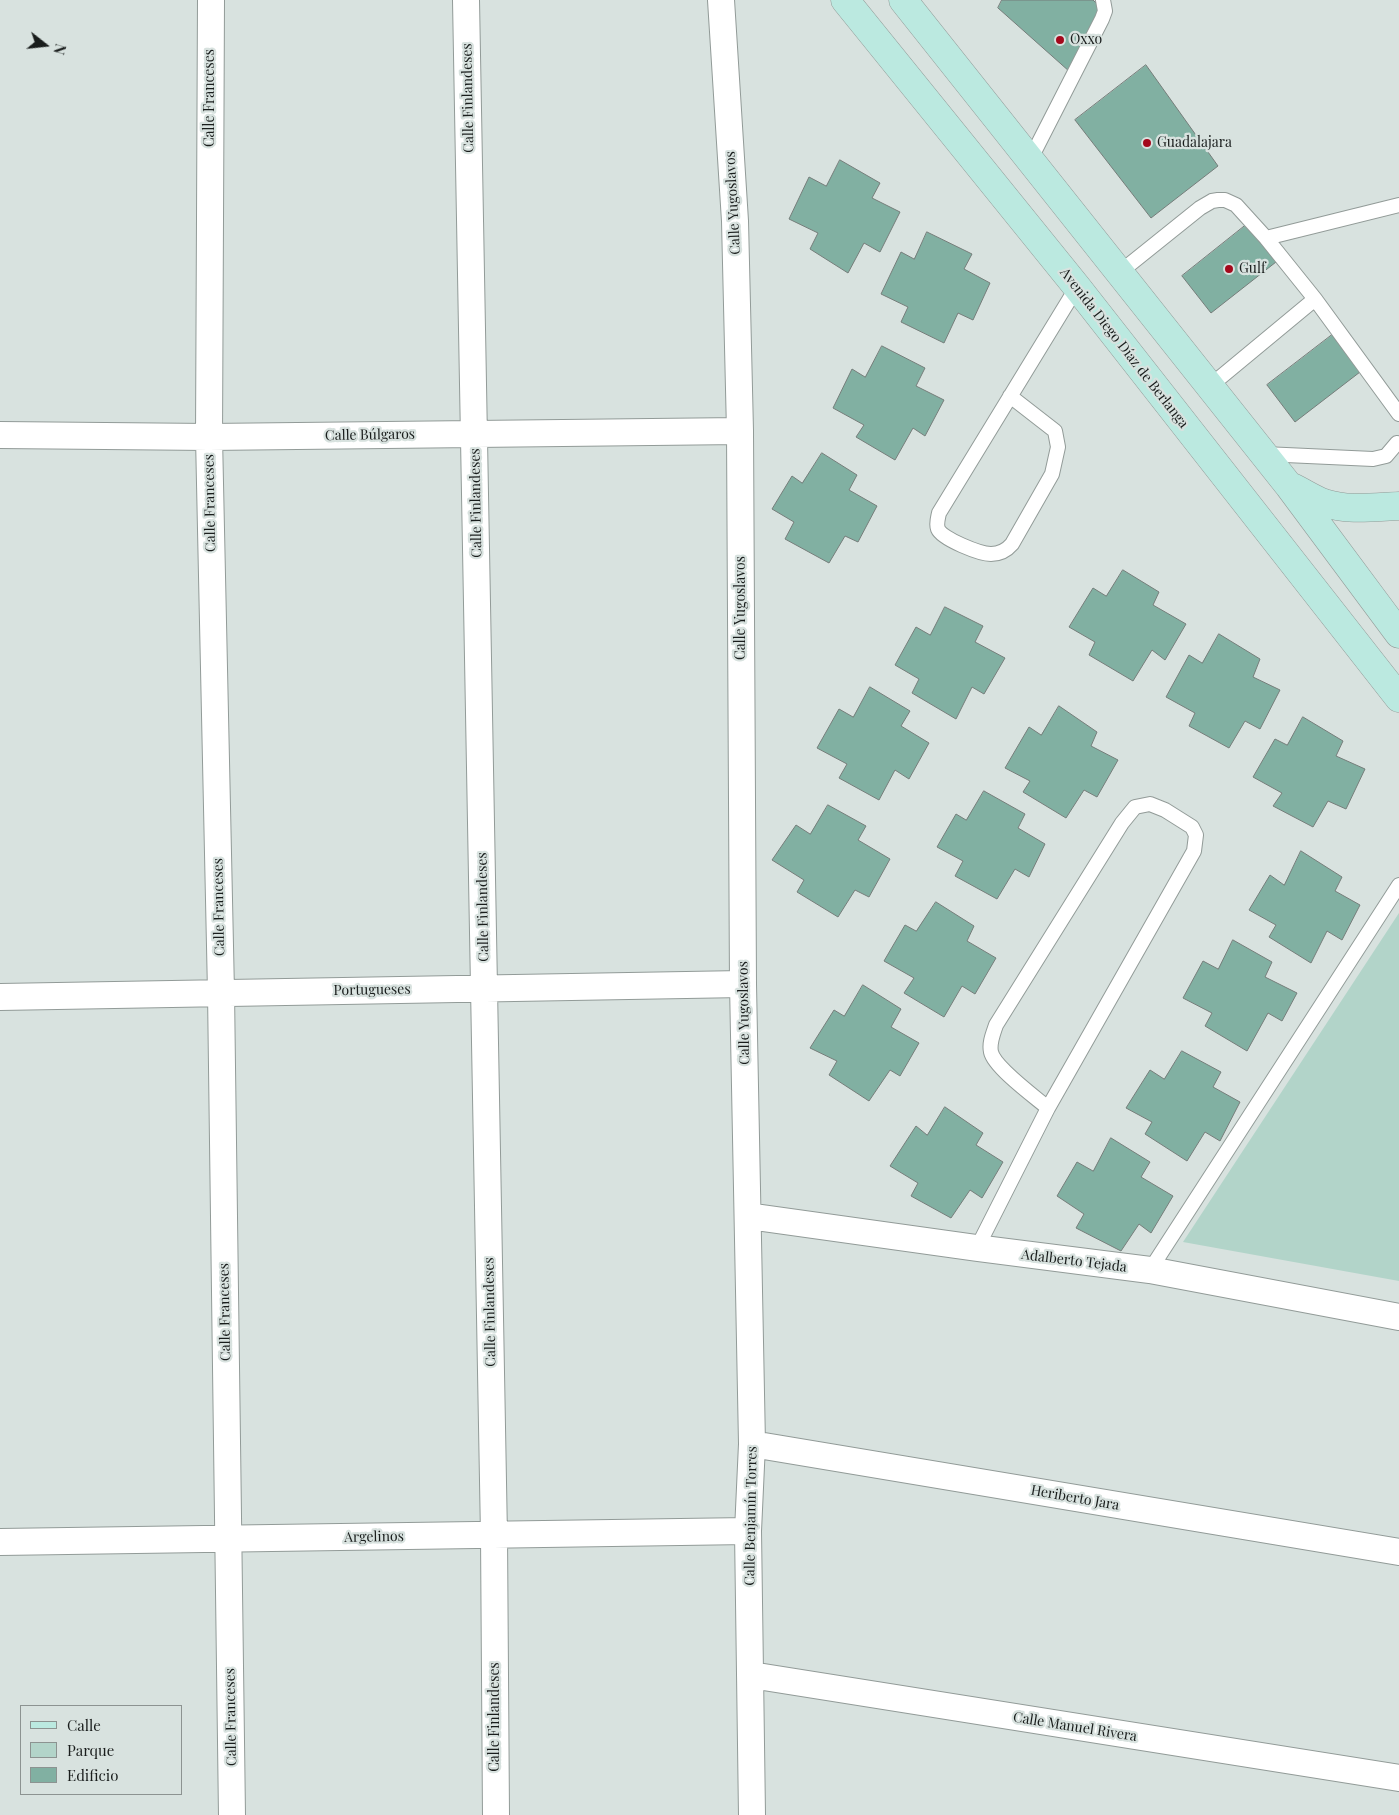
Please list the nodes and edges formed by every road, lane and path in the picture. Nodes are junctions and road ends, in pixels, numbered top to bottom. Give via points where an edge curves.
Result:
1 (211, 0) edge
2 (466, 0) edge
3 (721, 0) edge
4 (845, 0) edge
5 (1103, 0) edge
6 (907, 1) edge
7 (1030, 160) junction
8 (1399, 204) edge
9 (1266, 238) junction
10 (1119, 273) junction
11 (1077, 287) junction
12 (1315, 299) junction
13 (1210, 386) junction
14 (1010, 396) junction
15 (1399, 414) edge
16 (740, 431) junction
17 (475, 434) junction
18 (0, 435) edge
19 (209, 437) junction
20 (1398, 441) edge
21 (1264, 454) junction
22 (1289, 486) junction
23 (1399, 506) edge
24 (1399, 634) edge
25 (1399, 698) edge
26 (1399, 885) edge
27 (743, 984) junction
28 (485, 989) junction
29 (221, 992) junction
30 (0, 997) edge
31 (1048, 1108) junction
32 (748, 1216) junction
33 (976, 1248) junction
34 (1150, 1270) junction
35 (1399, 1318) edge
36 (752, 1444) junction
37 (748, 1531) junction
38 (494, 1535) junction
39 (228, 1539) junction
40 (0, 1542) edge
41 (1399, 1552) edge
42 (751, 1675) junction
43 (1399, 1778) edge
44 (232, 1815) edge
45 (496, 1815) edge
46 (752, 1815) edge

1 - 19 street, Calle Franceses
2 - 17 street, Calle Finlandeses
3 - 16 street, Calle Yugoslavos via 735,221
4 - 11 main road, Avenida Diego Díaz de Berlanga
5 - 7 lane via 1105,11 1102,19
6 - 7 main road
7 - 10 main road
8 - 9 lane
9 - 10 lane via 1236,205 1225,200 1212,200
9 - 12 lane
10 - 13 main road
11 - 14 lane
11 - 25 main road, Avenida Diego Díaz de Berlanga
12 - 13 lane
12 - 15 lane
13 - 21 main road
14 - 14 lane via 939,513 937,522 938,530 948,539 986,554 1000,553 1012,544 1052,474 1058,447 1055,431
16 - 17 street, Calle Búlgaros
16 - 27 street, Calle Yugoslavos
17 - 19 street, Calle Búlgaros
17 - 28 street, Calle Finlandeses
18 - 19 street, Calle Búlgaros
19 - 29 street, Calle Franceses
20 - 21 lane via 1386,456 1373,459
21 - 22 main road
22 - 23 main road via 1324,503 1340,506
22 - 24 main road
26 - 34 lane
27 - 28 street, Portugueses
27 - 32 street, Calle Yugoslavos
28 - 29 street, Portugueses
28 - 38 street, Calle Finlandeses
29 - 30 street, Portugueses
29 - 39 street, Calle Franceses
31 - 31 lane via 1194,851 1196,834 1192,827 1150,804 1134,807 1122,823 996,1026 990,1041 990,1053 1002,1069
31 - 33 lane
32 - 33 street, Adalberto Tejada
32 - 36 street, Calle Benjamín Torres
33 - 34 street, Adalberto Tejada
34 - 35 street, Adalberto Tejada
36 - 37 street, Calle Benjamín Torres
36 - 41 street, Heriberto Jara
37 - 38 street, Argelinos
37 - 42 street, Calle Benjamín Torres
38 - 39 street, Argelinos
38 - 45 street, Calle Finlandeses
39 - 40 street, Argelinos
39 - 44 street, Calle Franceses
42 - 43 street, Calle Manuel Rivera
42 - 46 street, Calle Benjamín Torres

